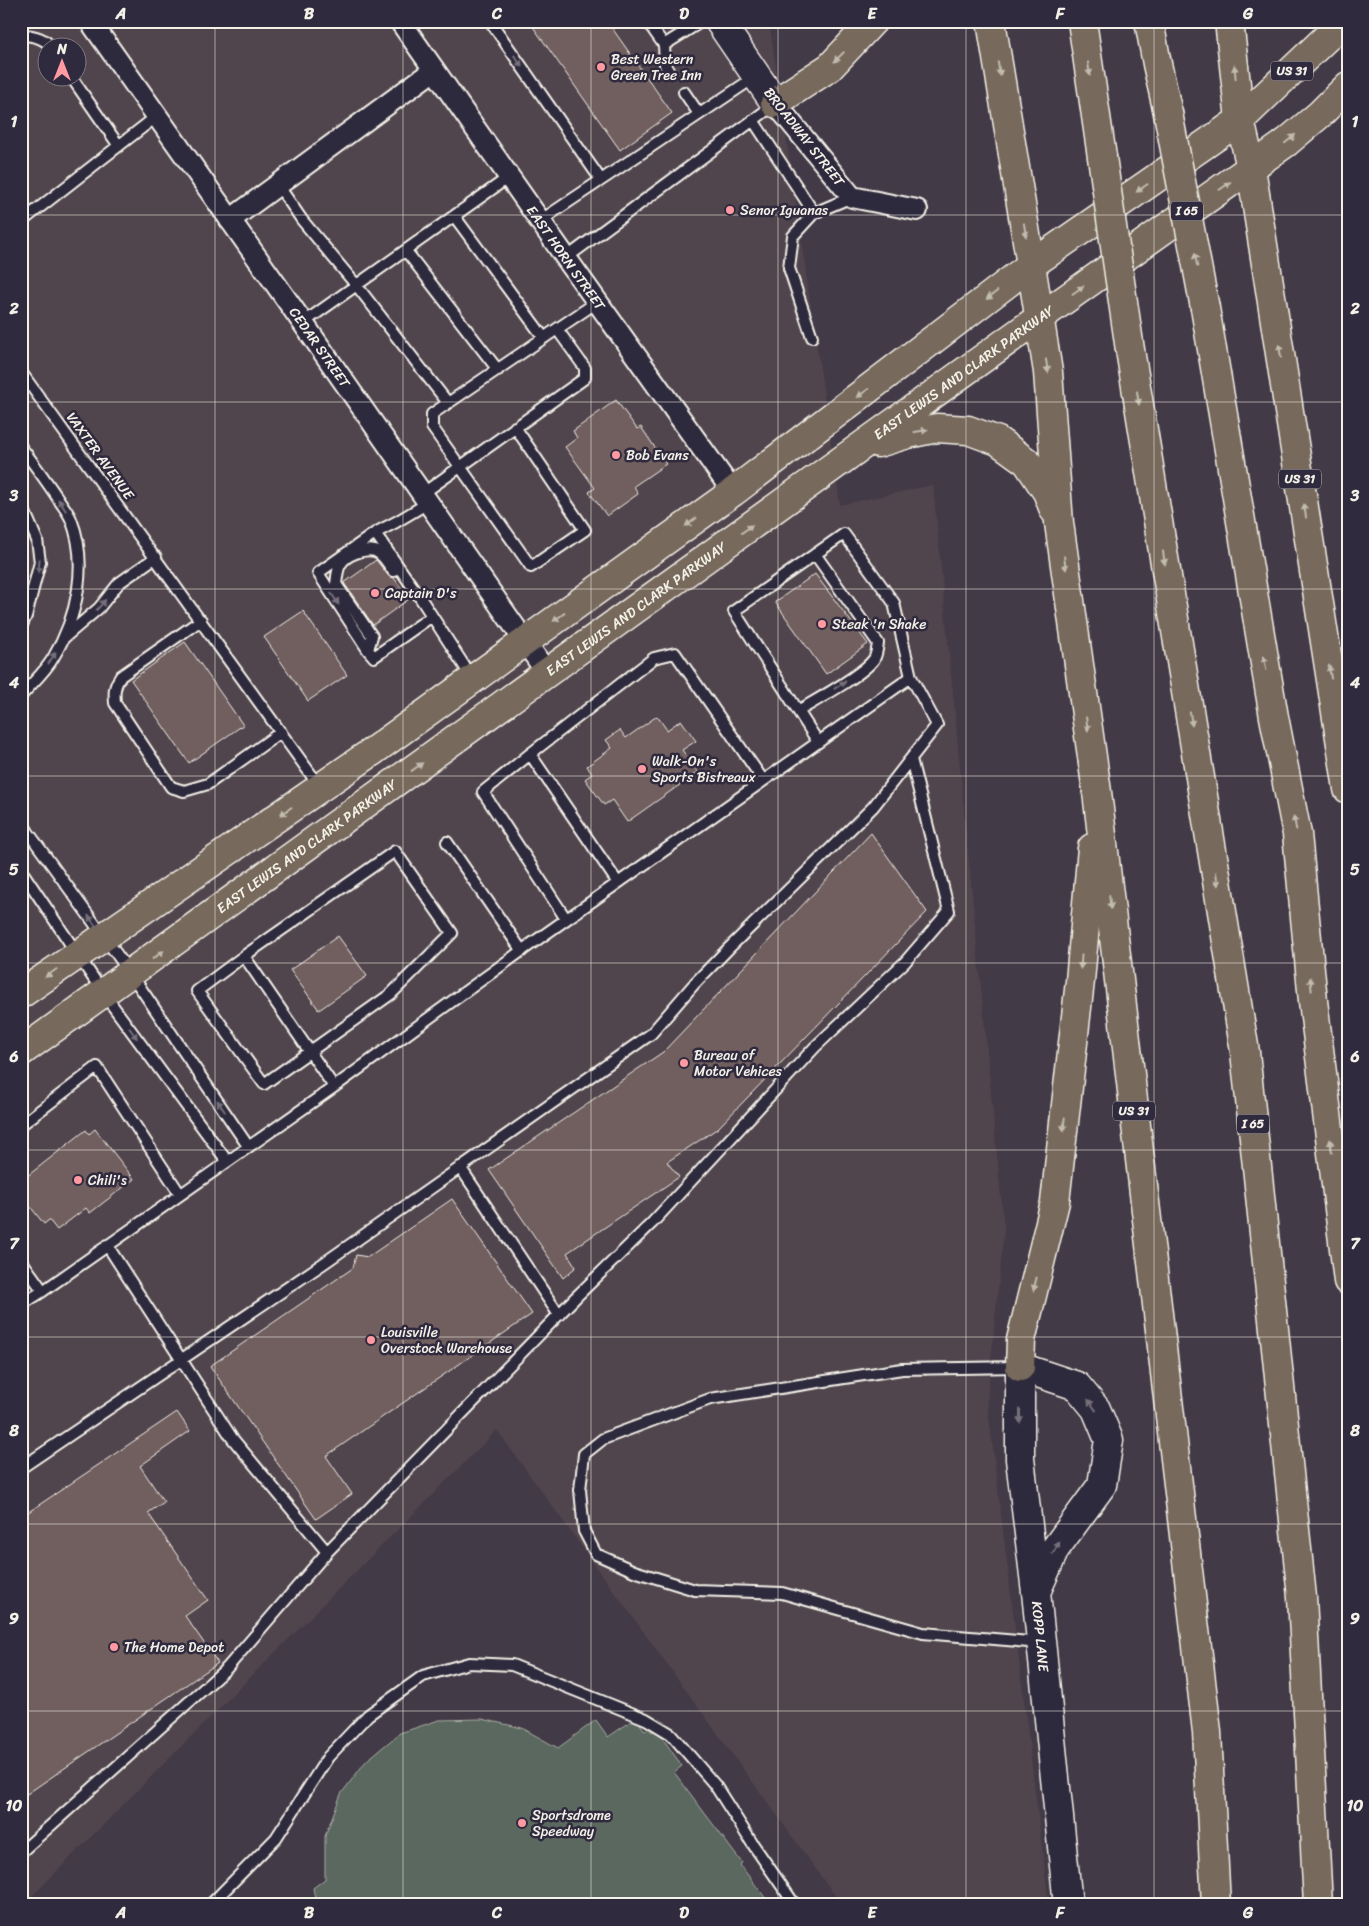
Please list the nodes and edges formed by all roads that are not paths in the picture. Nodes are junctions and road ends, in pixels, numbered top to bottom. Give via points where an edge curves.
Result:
1 (90, 21) edge
2 (400, 21) edge
3 (490, 21) edge
4 (647, 21) edge
5 (702, 21) edge
6 (719, 21) edge
7 (873, 21) edge
8 (991, 21) edge
9 (1082, 21) edge
10 (1149, 21) edge
11 (1156, 21) edge
12 (1230, 21) edge
13 (1344, 21) edge
14 (21, 35) edge
15 (38, 38) edge
16 (664, 46) junction
17 (1157, 64) junction
18 (434, 70) junction
19 (668, 70) dead end
20 (757, 76) junction
21 (1348, 86) edge
22 (79, 88) edge
23 (684, 92) dead end
24 (775, 103) junction
25 (699, 114) junction
26 (157, 116) junction
27 (753, 120) junction
28 (1240, 120) junction
29 (119, 146) junction
30 (1251, 168) junction
31 (509, 177) junction
32 (602, 180) junction
33 (278, 185) junction
34 (852, 197) junction
35 (917, 210) dead end
36 (814, 213) junction
37 (455, 216) junction
38 (230, 220) junction
39 (540, 221) junction
40 (21, 222) edge
41 (406, 251) junction
42 (566, 258) junction
43 (1031, 265) junction
44 (357, 286) junction
45 (597, 302) junction
46 (1039, 318) junction
47 (303, 323) junction
48 (557, 329) junction
49 (812, 337) dead end
50 (544, 338) junction
51 (498, 370) junction
52 (21, 372) edge
53 (448, 403) junction
54 (516, 427) junction
55 (21, 447) edge
56 (858, 449) junction
57 (460, 467) junction
58 (733, 492) junction
59 (425, 498) junction
60 (21, 503) edge
61 (1060, 523) junction
62 (375, 533) junction
63 (815, 554) junction
64 (156, 557) junction
65 (421, 599) junction
66 (432, 616) junction
67 (201, 620) junction
68 (21, 627) edge
69 (65, 638) junction
70 (526, 642) junction
71 (368, 650) junction
72 (547, 673) junction
73 (911, 677) junction
74 (473, 679) junction
75 (21, 696) edge
76 (798, 711) junction
77 (281, 732) junction
78 (818, 742) junction
79 (530, 754) junction
80 (911, 759) junction
81 (764, 780) junction
82 (321, 787) junction
83 (1348, 789) edge
84 (1097, 792) junction
85 (21, 820) edge
86 (447, 842) dead end
87 (21, 870) edge
88 (618, 883) junction
89 (566, 919) junction
90 (103, 938) junction
91 (522, 951) junction
92 (79, 954) junction
93 (244, 956) junction
94 (131, 974) junction
95 (21, 994) edge
96 (104, 994) junction
97 (21, 1052) edge
98 (310, 1052) junction
99 (334, 1086) junction
100 (21, 1125) edge
101 (248, 1146) junction
102 (227, 1161) junction
103 (460, 1166) junction
104 (180, 1194) junction
105 (107, 1245) junction
106 (21, 1260) edge
107 (1348, 1281) edge
108 (43, 1291) junction
109 (21, 1305) edge
110 (559, 1314) junction
111 (182, 1358) junction
112 (1020, 1367) junction
113 (21, 1468) edge
114 (327, 1552) junction
115 (1036, 1592) junction
116 (1041, 1643) junction
117 (21, 1852) edge
118 (210, 1905) edge
119 (795, 1905) edge
120 (1068, 1905) edge
121 (1216, 1905) edge
122 (1318, 1905) edge

1 - 26 street, CEDAR STREET
2 - 18 street, EAST HORN STREET
3 -> 32 lane
4 - 16 lane
5 - 16 lane
6 - 20 street, BROADWAY STREET
7 -> 24 main road via 830,66
8 -> 43 main road
9 -> 122 main road, I 65, bridge via 1130,350 1245,1052 1302,1597
10 - 17 main road, I 65
11 - 17 main road
28 -> 12 main road
13 - 28 main road, US 31
14 - 15 lane
16 - 19 lane
107 -> 17 main road, I 65, bridge via 1313,1001 1297,834 1205,308
18 - 31 street, EAST HORN STREET
18 - 33 street
20 - 24 street, BROADWAY STREET
20 - 25 lane
30 -> 21 main road, EAST LEWIS AND CLARK PARKWAY via 1287,142
22 - 29 lane
23 - 25 lane
24 - 27 lane
24 - 34 street, BROADWAY STREET
25 - 32 lane
26 - 29 lane
26 - 38 street, CEDAR STREET
27 - 36 lane
27 - 42 lane
28 - 30 main road
28 -> 43 main road, US 31
29 - 40 lane
46 -> 30 main road, EAST LEWIS AND CLARK PARKWAY
83 -> 30 main road, US 31
31 - 37 lane
31 - 39 street, EAST HORN STREET
32 - 39 lane
33 - 38 street
33 - 44 lane via 302,220
34 - 35 street, BROADWAY STREET
34 - 36 lane
36 - 49 lane via 793,236 789,268
37 - 41 lane
37 - 50 lane
38 - 47 street, CEDAR STREET
39 - 42 street, EAST HORN STREET
41 - 44 lane
41 - 51 lane
42 - 45 street, EAST HORN STREET
43 - 46 main road, US 31
43 -> 58 main road
44 - 47 lane
44 - 53 lane
45 - 48 lane
45 - 58 street, EAST HORN STREET
46 - 56 main road, EAST LEWIS AND CLARK PARKWAY
46 -> 61 main road, US 31 via 1048,372
47 - 59 street, CEDAR STREET
48 - 50 lane
48 - 54 lane via 585,368 585,378
50 - 51 lane
51 - 53 lane
52 - 64 lane, VAXTER AVENUE
53 - 57 lane via 432,414 432,426
54 - 57 lane
54 - 57 lane via 585,530 531,567
69 -> 55 lane via 79,581 75,532 70,518
56 -> 61 main road via 937,428 968,430 998,441 1027,462
72 -> 56 main road, EAST LEWIS AND CLARK PARKWAY
57 - 59 lane
58 -> 70 main road
59 - 62 lane via 396,522
59 - 70 street, CEDAR STREET
60 -> 68 lane via 37,540 40,562
61 -> 84 main road, US 31
62 - 65 lane
62 -> 71 lane via 318,573
63 - 73 lane via 844,534 894,603
63 - 76 lane via 734,611
76 -> 63 lane via 870,664 876,656 878,644
64 - 67 lane, VAXTER AVENUE
69 -> 64 lane via 99,608 120,583
65 - 66 lane
65 - 71 lane via 413,598 384,558 375,551 357,552 341,563 336,584 372,636
66 - 71 lane via 374,657
66 - 74 lane
67 - 77 lane, VAXTER AVENUE
67 - 77 lane via 121,676 114,691 115,704 171,788 184,791 208,784
75 -> 69 lane via 52,660
70 - 72 street, CEDAR STREET
70 - 74 main road
94 -> 72 main road, EAST LEWIS AND CLARK PARKWAY
73 - 78 lane
73 - 80 lane via 936,725
74 - 82 main road
76 - 78 lane
77 - 82 lane, VAXTER AVENUE
78 - 81 lane
79 - 81 lane via 654,658 675,652
79 - 88 lane
79 - 89 lane via 483,792
80 - 103 lane via 874,807 735,942 650,1034
80 - 110 lane via 949,911 905,962 815,1047 652,1223
81 - 88 lane
82 -> 90 main road
84 -> 112 main road via 1055,1202 1021,1340
84 -> 121 main road, US 31 via 1207,1732
90 -> 85 lane
86 - 91 lane
87 - 92 lane
88 - 89 lane
89 - 91 lane
90 - 92 main road
90 - 94 lane
91 - 99 lane
92 -> 95 main road
92 - 96 lane
93 - 98 lane
93 - 98 lane via 196,991 264,1084
93 - 98 lane via 395,852 452,933 391,994
94 - 96 main road, EAST LEWIS AND CLARK PARKWAY
101 -> 94 lane
96 - 97 main road, EAST LEWIS AND CLARK PARKWAY
96 -> 102 lane
98 - 99 lane
99 - 101 lane
100 - 104 lane via 97,1067
101 - 102 lane
102 - 104 lane
103 - 110 lane
103 - 111 lane via 324,1263
104 - 105 lane
105 - 108 lane
105 - 111 lane
106 - 108 lane
108 - 109 lane
110 - 114 lane
111 - 113 lane
111 - 114 lane via 232,1438
112 -> 115 street, KOPP LANE via 1020,1459
115 -> 112 street via 1055,1549 1102,1485 1109,1440 1096,1409 1077,1386
112 - 116 lane via 902,1370 710,1399 603,1439 584,1454 580,1490 584,1530 596,1554 634,1571 695,1590 782,1594 923,1633
114 - 117 lane via 227,1668
115 - 116 street, KOPP LANE
116 - 120 street, KOPP LANE
118 - 119 lane via 276,1838 328,1757 368,1715 423,1676 469,1663 512,1665 646,1719 671,1734 716,1785

